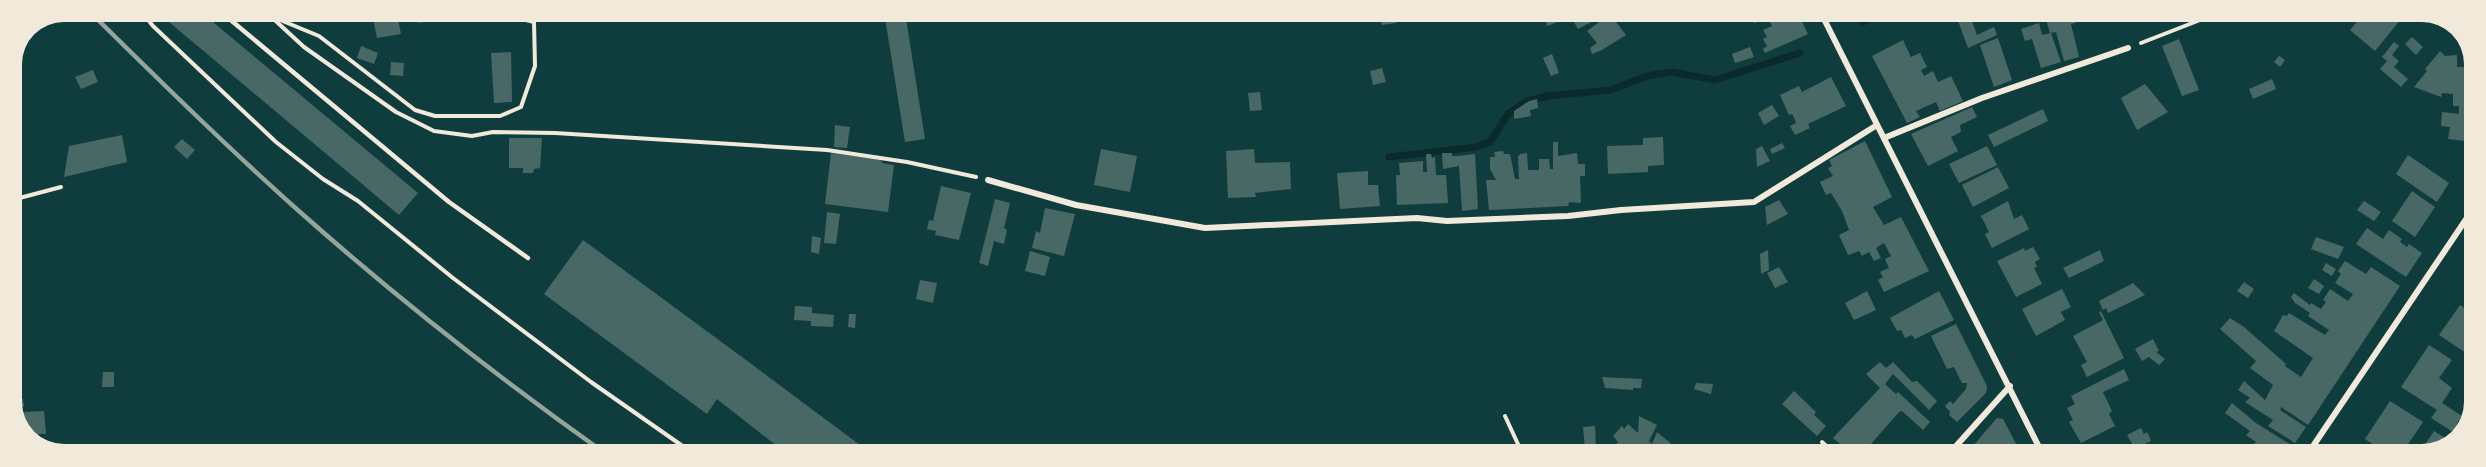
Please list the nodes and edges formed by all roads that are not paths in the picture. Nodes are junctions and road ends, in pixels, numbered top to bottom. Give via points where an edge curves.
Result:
1 (233, 22) edge
2 (1826, 23) edge
3 (2128, 48) road end
4 (1877, 125) junction
5 (1884, 138) junction
6 (987, 180) road end
7 (2463, 224) edge
8 (528, 258) dead end
9 (2010, 386) junction
10 (1958, 444) edge
11 (2038, 444) edge
12 (2314, 444) edge

1 - 8 lane via 449,202
2 - 4 street
3 - 5 street via 1982,98
4 - 5 street
4 - 6 street via 1754,202 1568,216 1205,228 1076,205
5 - 9 street
7 - 12 street
9 - 10 street
9 - 11 street

